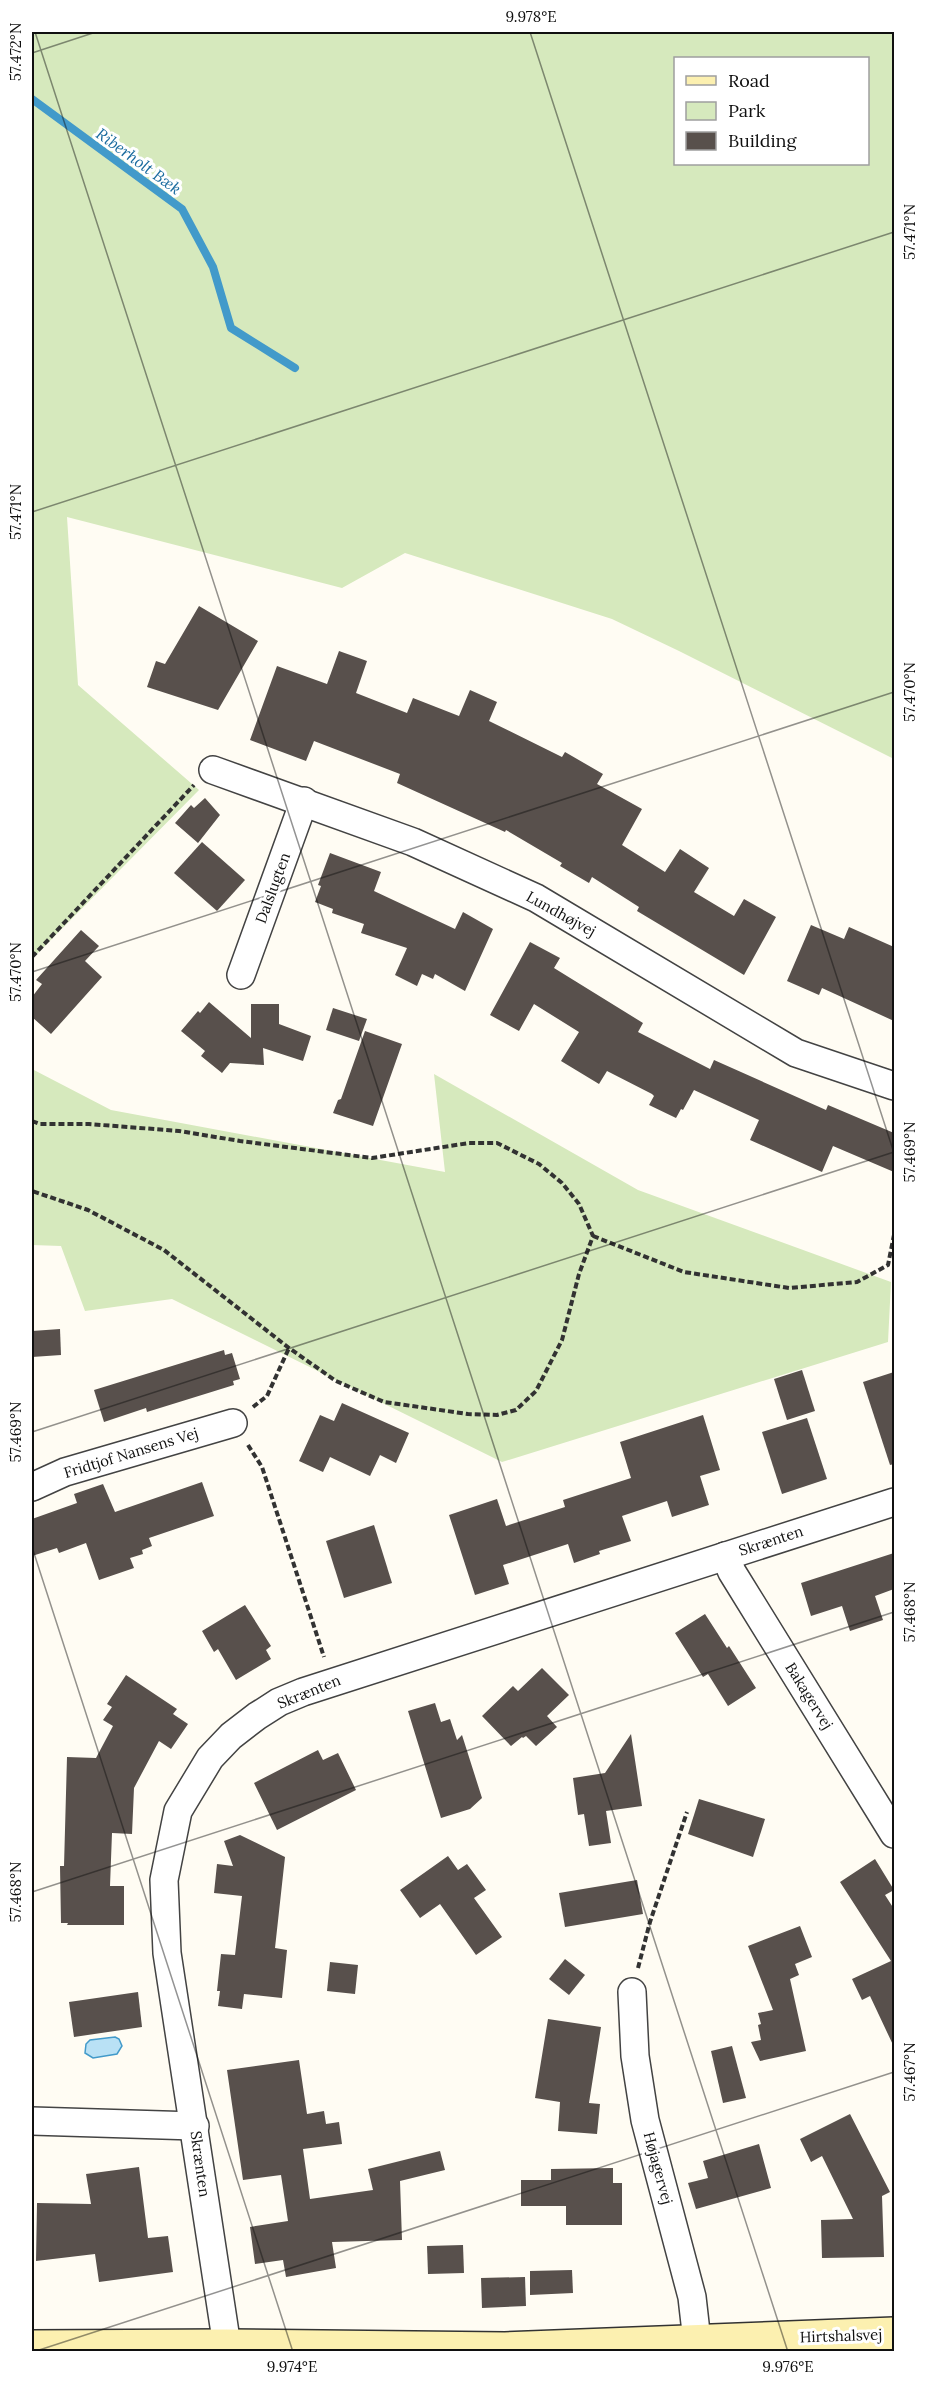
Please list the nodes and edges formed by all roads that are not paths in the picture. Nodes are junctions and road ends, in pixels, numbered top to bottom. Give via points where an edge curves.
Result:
1 (213, 770) road end
2 (304, 801) junction
3 (241, 975) dead end
4 (894, 1086) edge
5 (232, 1423) road end
6 (32, 1487) edge
7 (894, 1502) edge
8 (725, 1556) junction
9 (894, 1834) edge
10 (632, 1992) road end
11 (32, 2121) edge
12 (195, 2126) junction
13 (894, 2334) edge
14 (696, 2342) junction
15 (227, 2346) junction
16 (32, 2347) edge
17 (119, 2349) edge
18 (505, 2350) edge

1 - 2 street, Lundhøjvej
2 - 3 street, Dalslugten
2 - 4 street, Lundhøjvej via 413,842 536,898 796,1053
5 - 6 street, Fridtjof Nansens Vej via 65,1472
7 - 8 street, Skrænten
8 - 9 street, Bakagervej
8 - 12 street, Skrænten via 279,1702 231,1736 210,1758 178,1811 164,1880 167,1953
10 - 14 street, Højagervej via 635,2056 645,2120 692,2297
11 - 12 street
12 - 15 street, Skrænten
13 - 14 street, Hirtshalsvej
14 - 18 street, Hirtshalsvej
15 - 17 street, Hirtshalsvej
15 - 18 street, Hirtshalsvej
16 - 17 street, Hirtshalsvej

